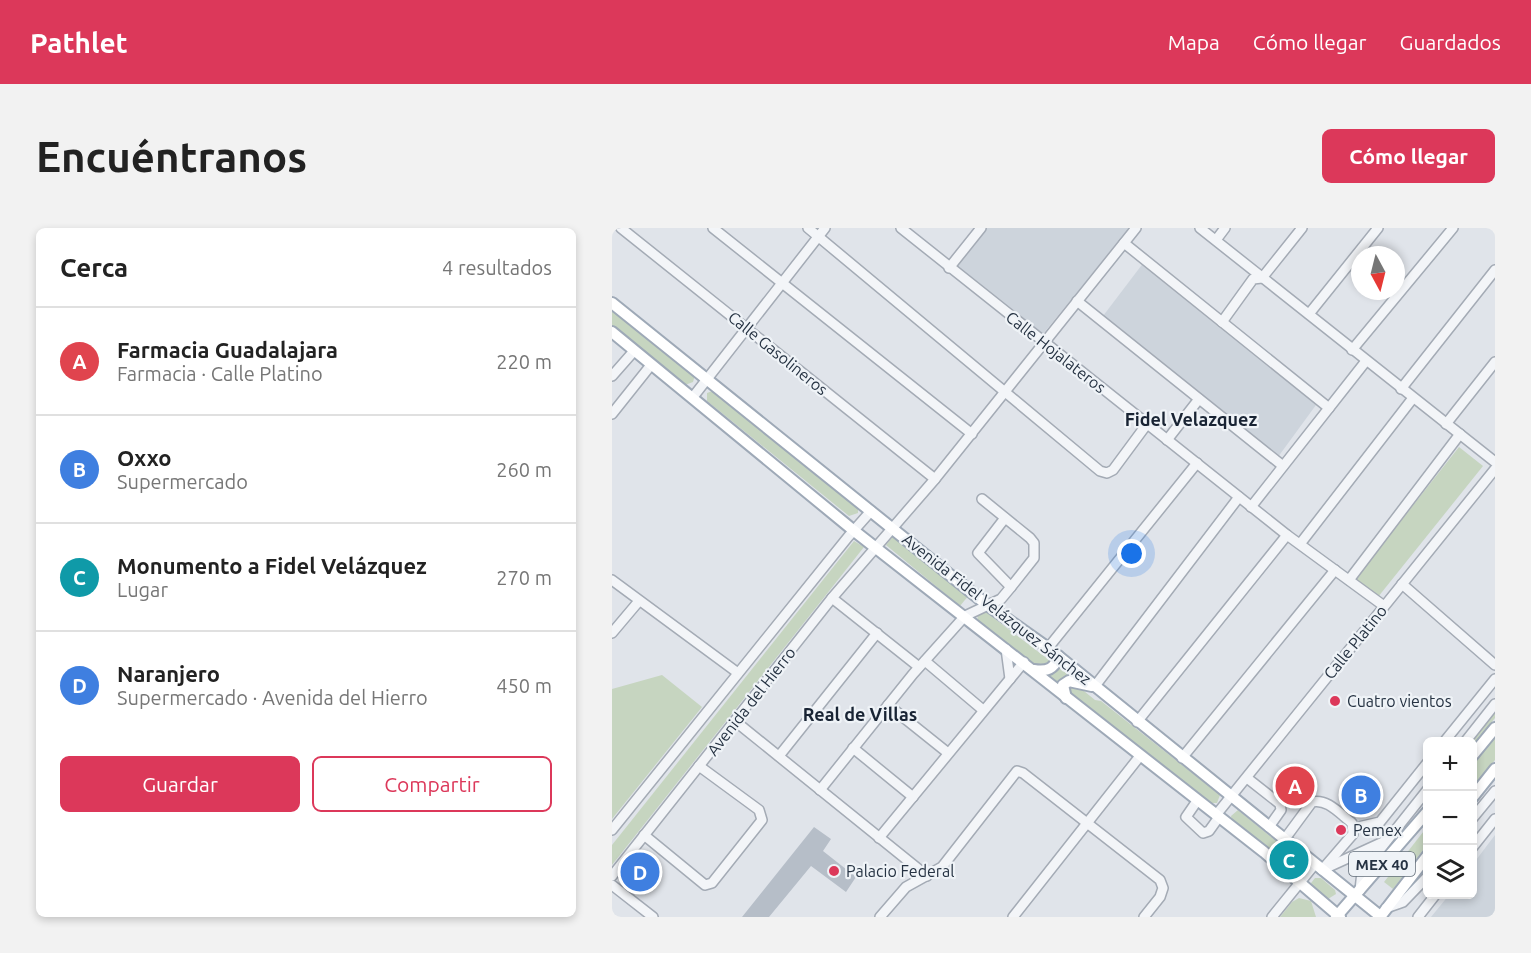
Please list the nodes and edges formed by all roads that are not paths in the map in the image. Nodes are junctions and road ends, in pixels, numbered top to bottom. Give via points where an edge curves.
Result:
1 (621, 228) edge
2 (713, 228) edge
3 (808, 228) edge
4 (825, 228) edge
5 (903, 228) edge
6 (981, 228) edge
7 (1137, 228) edge
8 (1200, 228) edge
9 (1225, 228) edge
10 (1302, 228) edge
11 (1378, 228) edge
12 (1453, 228) edge
13 (819, 236) junction
14 (1215, 240) junction
15 (1124, 243) junction
16 (950, 268) junction
17 (1495, 270) edge
18 (1262, 278) junction
19 (783, 282) junction
20 (1077, 301) junction
21 (612, 303) edge
22 (1309, 314) junction
23 (1222, 322) junction
24 (747, 329) junction
25 (612, 332) edge
26 (1043, 342) junction
27 (634, 351) junction
28 (1352, 351) junction
29 (1366, 361) junction
30 (1495, 362) edge
31 (615, 365) edge
32 (651, 365) junction
33 (612, 376) edge
34 (706, 380) junction
35 (1401, 389) junction
36 (1005, 391) junction
37 (693, 397) junction
38 (1413, 398) junction
39 (1199, 399) junction
40 (1329, 408) junction
41 (612, 414) edge
42 (1147, 424) junction
43 (1446, 424) junction
44 (972, 434) junction
45 (1460, 434) junction
46 (1167, 440) junction
47 (1495, 462) edge
48 (1197, 464) junction
49 (1283, 466) junction
50 (1495, 469) edge
51 (935, 479) junction
52 (1239, 497) junction
53 (982, 499) dead end
54 (1251, 507) junction
55 (871, 511) junction
56 (1005, 518) junction
57 (893, 529) junction
58 (853, 530) junction
59 (1287, 535) junction
60 (1300, 544) junction
61 (876, 546) junction
62 (1335, 570) junction
63 (612, 580) edge
64 (1349, 580) junction
65 (1402, 584) junction
66 (1011, 587) junction
67 (832, 598) junction
68 (639, 601) junction
69 (986, 604) junction
70 (1384, 606) junction
71 (965, 616) junction
72 (612, 633) edge
73 (877, 633) junction
74 (1048, 648) junction
75 (1006, 649) junction
76 (1058, 656) junction
77 (1024, 662) junction
78 (922, 664) junction
79 (1495, 665) edge
80 (1034, 670) junction
81 (738, 673) junction
82 (1010, 679) junction
83 (1495, 679) edge
84 (1095, 686) junction
85 (1483, 693) junction
86 (1066, 698) junction
87 (1495, 704) edge
88 (888, 705) junction
89 (983, 710) junction
90 (735, 720) junction
91 (1137, 722) junction
92 (1495, 728) edge
93 (1447, 737) edge
94 (1468, 737) edge
95 (854, 748) junction
96 (1477, 751) edge
97 (948, 753) junction
98 (779, 756) junction
99 (1140, 756) junction
100 (1182, 758) junction
101 (699, 766) junction
102 (1423, 768) edge
103 (1495, 769) edge
104 (1247, 778) junction
105 (820, 790) junction
106 (1426, 791) edge
107 (1495, 791) edge
108 (1477, 793) edge
109 (913, 797) junction
110 (1231, 797) junction
111 (1197, 801) junction
112 (1477, 814) edge
113 (1218, 816) junction
114 (1423, 817) edge
115 (1495, 819) edge
116 (1087, 824) junction
117 (1269, 827) junction
118 (1354, 828) junction
119 (612, 830) edge
120 (644, 835) junction
121 (879, 838) junction
122 (1284, 840) junction
123 (1387, 840) junction
124 (1475, 845) edge
125 (1423, 862) edge
126 (1318, 867) junction
127 (612, 876) edge
128 (927, 876) junction
129 (1423, 881) edge
130 (1299, 882) junction
131 (612, 885) edge
132 (1357, 893) junction
133 (1432, 899) edge
134 (1382, 915) edge
135 (1338, 916) edge
136 (652, 917) edge
137 (880, 917) edge
138 (1013, 917) edge
139 (1144, 917) edge
140 (1272, 917) edge
141 (1418, 917) edge

1 - 24 street, Calle Gasolineros
2 - 19 street
3 - 13 street
4 - 13 street
5 - 16 street, Calle Hojalateros
6 - 16 street
7 - 15 street, Avenida del Hierro
8 - 14 street
9 - 14 street
10 - 18 street
11 - 22 street
12 - 28 street
13 - 19 street
13 - 36 street
14 - 18 street
15 - 20 street, Avenida del Hierro
15 - 23 street
16 - 26 street, Calle Hojalateros
17 - 35 street
18 - 22 street
18 - 23 street via 1253,279
19 - 24 street
19 - 44 street
20 - 26 street, Avenida del Hierro
20 - 39 street
21 - 34 main road, Avenida Fidel Velázquez Sánchez
22 - 28 street
23 - 40 street
24 - 34 street
24 - 51 street, Calle Gasolineros
25 - 27 main road, Avenida Fidel Velázquez Sánchez
26 - 36 street, Avenida del Hierro
26 - 42 street, Calle Hojalateros
27 - 31 street
27 - 32 main road, Avenida Fidel Velázquez Sánchez
28 - 29 street
29 - 35 street
29 - 40 street
30 - 43 street
31 - 33 street
32 - 37 main road, Avenida Fidel Velázquez Sánchez
32 - 41 street
34 - 37 street
34 - 55 main road, Avenida Fidel Velázquez Sánchez
35 - 38 street
36 - 42 street via 1107,473
36 - 44 street, Avenida del Hierro
37 - 58 main road, Avenida Fidel Velázquez Sánchez
38 - 43 street
38 - 60 street
39 - 46 street
39 - 49 street
40 - 49 street
42 - 46 street, Calle Hojalateros
43 - 45 street
44 - 51 street, Avenida del Hierro
45 - 47 street
45 - 64 street
46 - 48 street, Calle Hojalateros
48 - 52 street, Calle Hojalateros
48 - 74 street
49 - 54 street
50 - 65 street, Calle Platino
51 - 57 street, Avenida del Hierro
52 - 54 street, Calle Hojalateros
52 - 84 street
53 - 56 street
54 - 59 street, Calle Hojalateros
55 - 57 main road, Avenida Fidel Velázquez Sánchez
55 - 58 street, Avenida del Hierro
56 - 66 street via 1030,538 1035,550 1034,558
56 - 66 street via 978,553
57 - 61 street, Avenida del Hierro
57 - 69 main road, Avenida Fidel Velázquez Sánchez
58 - 61 main road, Avenida Fidel Velázquez Sánchez
58 - 81 street, Avenida del Hierro
59 - 60 street, Calle Hojalateros
59 - 91 street
60 - 62 street, Calle Hojalateros
61 - 67 street, Avenida del Hierro
61 - 71 main road, Avenida Fidel Velázquez Sánchez
62 - 64 street, Calle Hojalateros
62 - 100 street
63 - 68 street
64 - 70 street, Calle Hojalateros
65 - 70 street, Calle Platino
65 - 79 street
66 - 69 street via 1001,598
67 - 73 street
67 - 90 street, Avenida del Hierro
68 - 72 street
68 - 81 street
69 - 71 street
69 - 74 main road, Avenida Fidel Velázquez Sánchez
70 - 104 street, Calle Platino
71 - 75 main road, Avenida Fidel Velázquez Sánchez
71 - 78 street
73 - 78 street
73 - 98 street
74 - 76 main road, Avenida Fidel Velázquez Sánchez
75 - 77 main road, Avenida Fidel Velázquez Sánchez
75 - 82 street
76 - 80 main road via 1051,669
76 - 84 main road, Avenida Fidel Velázquez Sánchez
77 - 80 main road, Avenida Fidel Velázquez Sánchez
77 - 82 street
78 - 88 street
78 - 89 street
80 - 86 main road, Avenida Fidel Velázquez Sánchez
81 - 119 street, Avenida del Hierro
82 - 89 street
83 - 85 street
84 - 86 main road via 1069,681 1063,686
84 - 91 main road, Avenida Fidel Velázquez Sánchez
85 - 87 street
85 - 93 street
86 - 99 main road, Avenida Fidel Velázquez Sánchez
87 - 94 street
88 - 95 street
88 - 97 street
89 - 97 street
90 - 98 street
90 - 101 street, Avenida del Hierro
91 - 100 main road, Avenida Fidel Velázquez Sánchez
92 - 96 main road
95 - 105 street
95 - 109 street
97 - 109 street
98 - 105 street
99 - 111 main road, Avenida Fidel Velázquez Sánchez
99 - 116 street
100 - 110 main road, Avenida Fidel Velázquez Sánchez
101 - 120 street, Avenida del Hierro
101 - 120 street via 759,810 762,820 712,883 705,885
102 - 118 street via 1380,822
103 - 108 main road
104 - 110 street, Calle Platino
104 - 117 street via 1280,804 1281,810
105 - 121 street
106 - 123 street
107 - 112 street
109 - 121 street
110 - 113 street, Calle Platino
110 - 117 main road, Avenida Fidel Velázquez Sánchez
111 - 113 main road, Avenida Fidel Velázquez Sánchez
111 - 113 street via 1186,817 1203,833 1209,831
113 - 130 main road, Avenida Fidel Velázquez Sánchez
114 - 132 main road, MEX 40
115 - 124 street
116 - 128 street via 1020,771 1015,772 942,867
116 - 138 street
116 - 139 street via 1160,880 1160,897
117 - 122 main road, Avenida Fidel Velázquez Sánchez
118 - 122 street via 1324,801 1317,801 1312,802
118 - 126 street via 1353,834
120 - 127 street, Avenida del Hierro
121 - 128 street
122 - 126 main road, Avenida Fidel Velázquez Sánchez
123 - 126 street
123 - 132 street via 1359,877
125 - 134 main road, MEX 40
126 - 130 street
126 - 132 main road, Avenida Fidel Velázquez Sánchez
128 - 137 street via 906,887
129 - 134 street via 1404,902
130 - 135 main road, Avenida Fidel Velázquez Sánchez
130 - 140 street
131 - 136 street
132 - 134 main road, Avenida Fidel Velázquez Sánchez
132 - 135 main road, MEX 40
133 - 141 street

